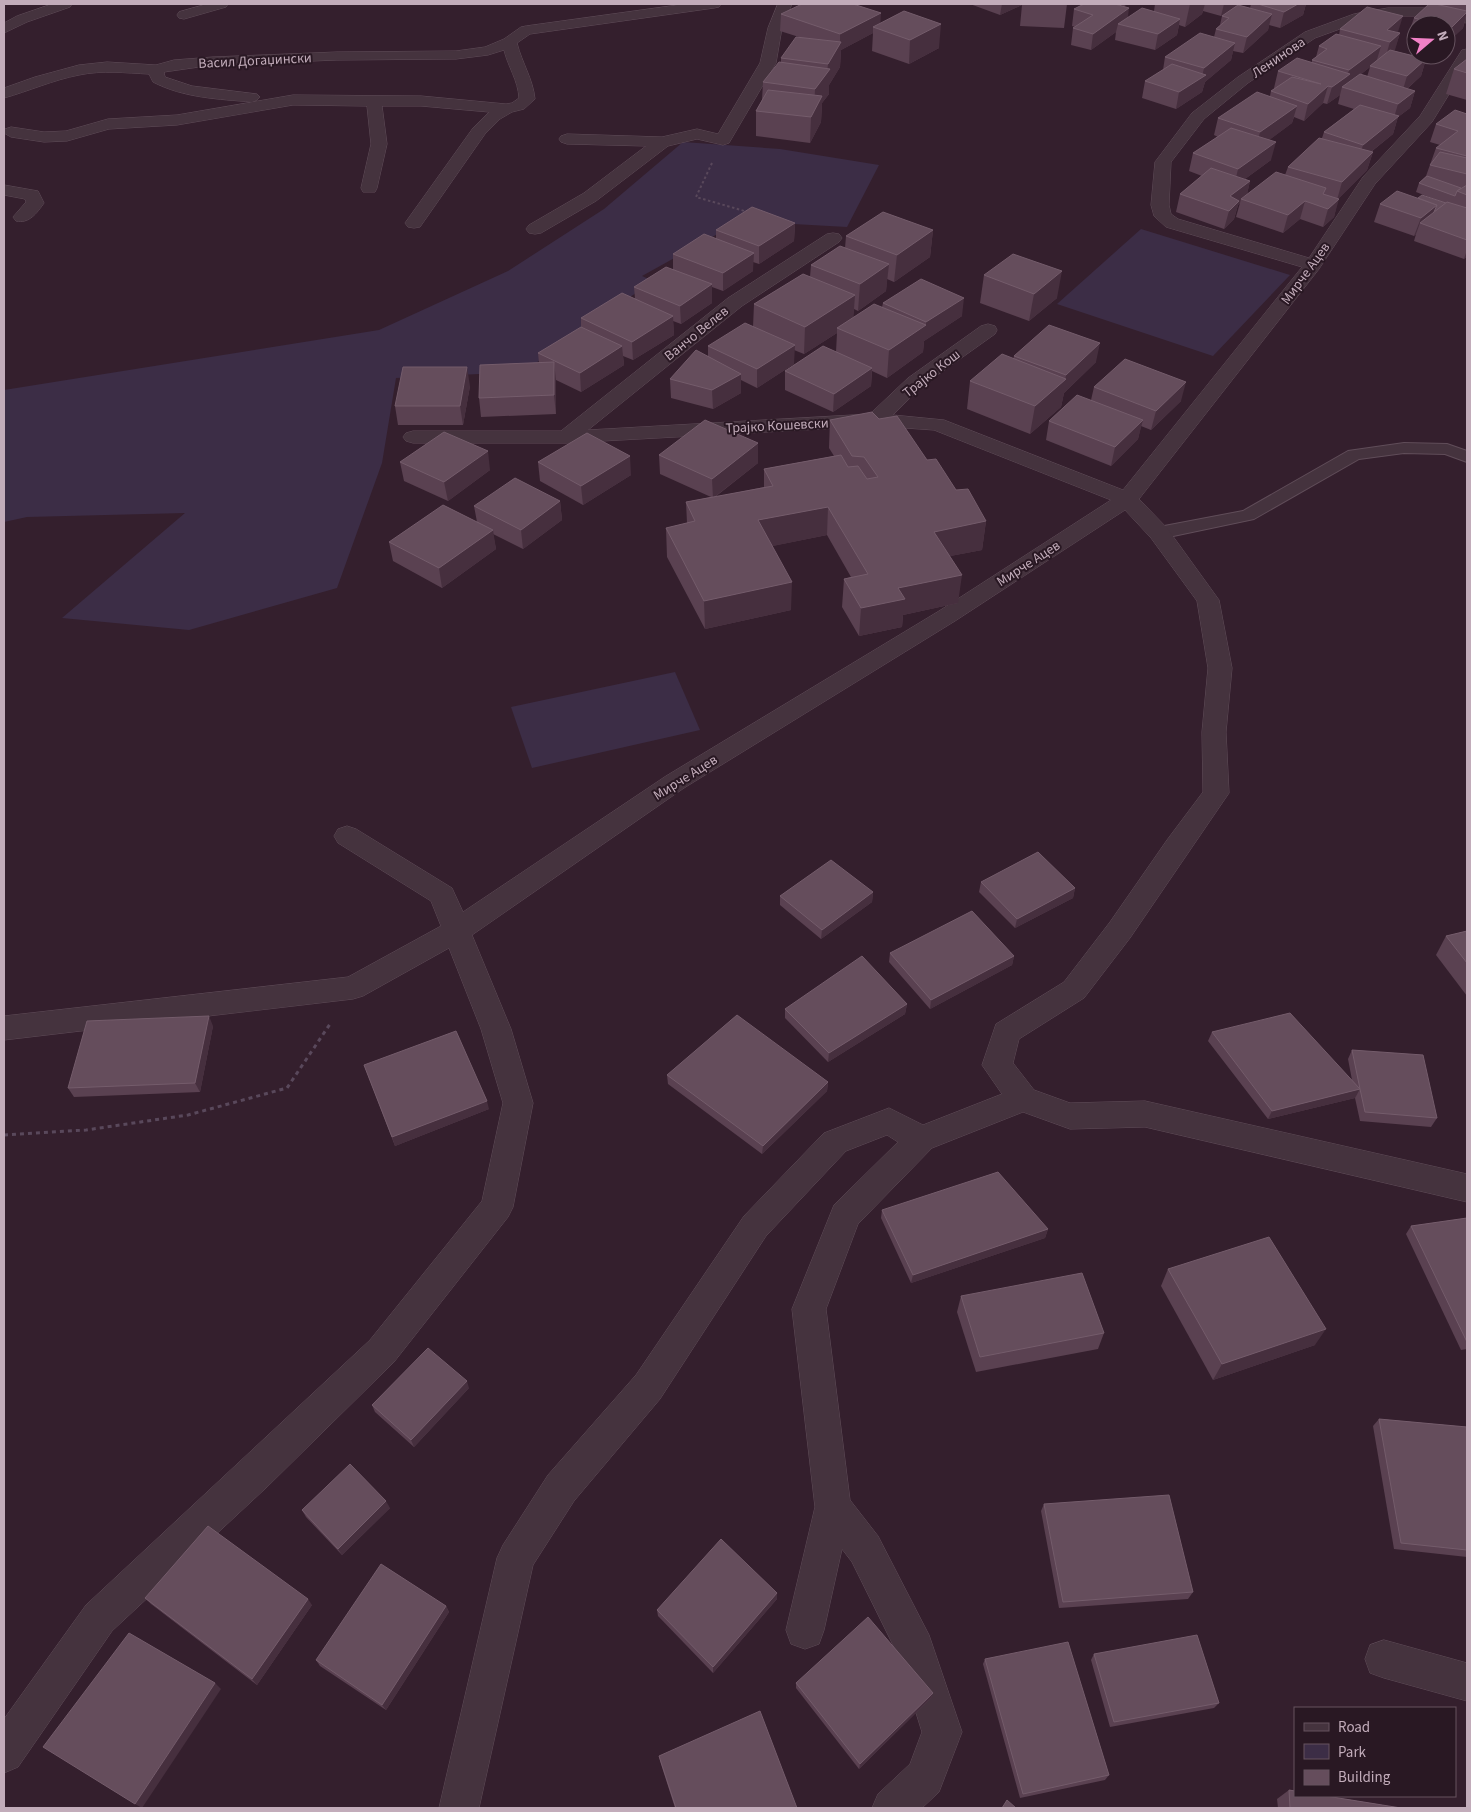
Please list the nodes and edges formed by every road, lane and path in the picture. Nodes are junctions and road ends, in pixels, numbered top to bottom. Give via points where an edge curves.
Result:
1 (64, 4) edge
2 (221, 4) edge
3 (714, 4) edge
4 (785, 4) edge
5 (184, 15) dead end
6 (1467, 19) edge
7 (4, 29) edge
8 (509, 42) junction
9 (1467, 53) edge
10 (156, 70) junction
11 (4, 92) edge
12 (293, 100) junction
13 (374, 102) junction
14 (506, 109) junction
15 (11, 132) dead end
16 (567, 139) dead end
17 (723, 140) junction
18 (662, 142) junction
19 (369, 188) dead end
20 (4, 190) edge
21 (751, 213) edge
22 (22, 217) dead end
23 (414, 223) dead end
24 (535, 229) dead end
25 (833, 238) dead end
26 (1313, 265) junction
27 (988, 330) dead end
28 (876, 420) junction
29 (413, 437) dead end
30 (566, 437) junction
31 (1467, 457) edge
32 (1127, 498) junction
33 (1158, 533) junction
34 (347, 836) dead end
35 (456, 930) junction
36 (353, 988) junction
37 (4, 1028) edge
38 (1023, 1099) junction
39 (4, 1135) edge
40 (921, 1139) junction
41 (1467, 1188) edge
42 (833, 1507) junction
43 (805, 1630) dead end
44 (1384, 1659) dead end
45 (1467, 1682) edge
46 (4, 1753) edge
47 (459, 1808) edge
48 (892, 1808) edge

1 - 7 street
2 - 5 street
3 - 8 street, Васил Догаџински via 526,30
4 - 17 street via 775,28 768,63
6 - 26 street, Ленинова via 1425,12 1388,12 1359,17 1310,35 1243,80 1198,116 1163,162 1160,205 1163,216 1172,222
8 - 10 street, Васил Догаџински via 488,51 456,54 213,61 174,64
8 - 14 street via 514,62 526,85 527,99
9 - 26 street, Мирче Ацев via 1434,121 1369,181
10 - 11 street, Васил Догаџински via 107,67 79,70
10 - 12 street via 158,79 179,88
12 - 13 street
12 - 15 street via 178,120 108,124 67,136 44,137
13 - 14 street via 421,101
13 - 19 street via 379,144
14 - 23 street via 479,132
16 - 18 street
17 - 18 street via 696,134
17 - 21 path via 696,197
18 - 24 street via 590,197
20 - 22 street via 32,195 35,203
25 - 30 street, Ванчо Велев via 735,302
26 - 32 street, Мирче Ацев
27 - 28 street, Трајко Кош via 915,382
28 - 30 street, Трајко Кошевски
28 - 32 street, Трајко Кошевски via 937,424
29 - 30 street, Трајко Кошевски
31 - 33 lane via 1447,449 1404,448 1354,455 1248,516
32 - 33 street
32 - 35 street, Мирче Ацев via 947,616 675,782
33 - 38 street via 1208,600 1220,668 1214,732 1216,793 1074,990 1006,1032 996,1065
34 - 35 street via 442,896
35 - 36 street, Мирче Ацев
35 - 46 street via 496,1029 518,1103 497,1207 382,1351 99,1618
36 - 37 street
36 - 39 path via 287,1088 188,1115 86,1130
38 - 40 street
38 - 41 street via 1070,1116 1145,1114
40 - 42 street via 845,1215 809,1309
40 - 47 street via 889,1121 835,1142 755,1226 648,1387 561,1488 516,1558
42 - 43 street
42 - 48 street via 865,1549 915,1650 942,1732 925,1778
44 - 45 street

